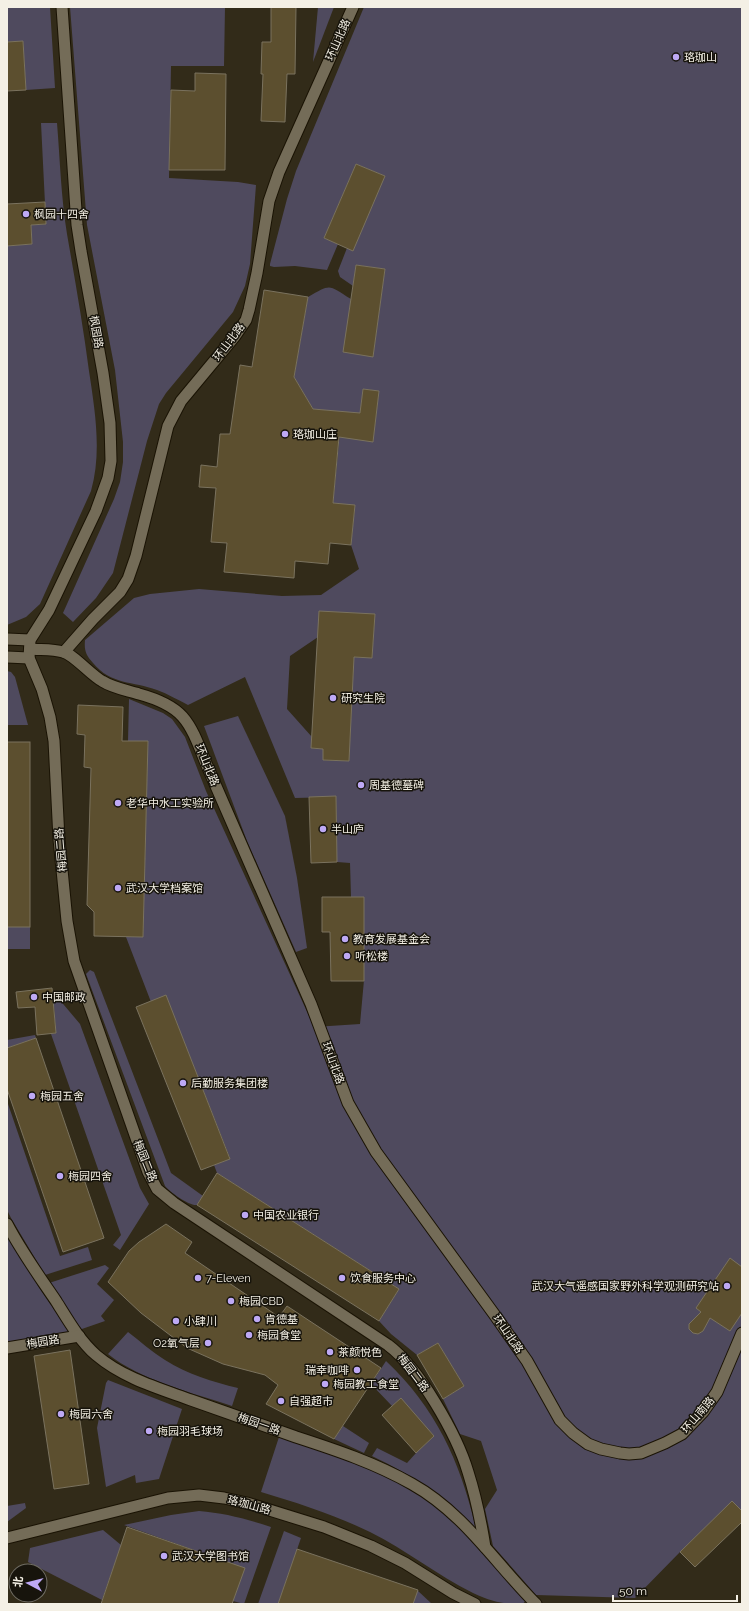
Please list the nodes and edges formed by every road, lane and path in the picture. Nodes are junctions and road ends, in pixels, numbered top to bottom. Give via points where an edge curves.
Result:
1 (62, 7) edge
2 (353, 7) edge
3 (7, 639) edge
4 (30, 649) junction
5 (64, 652) junction
6 (7, 657) edge
7 (7, 1224) edge
8 (742, 1333) edge
9 (79, 1336) junction
10 (7, 1348) edge
11 (641, 1453) joint
12 (7, 1538) edge
13 (486, 1547) junction
14 (475, 1604) edge
15 (536, 1604) edge

1 - 4 street, 枫园路 via 77,225 103,373 110,423 111,455 108,478 96,511
2 - 5 street, 环山北路 via 279,172 269,201 246,320 236,336 181,401 168,426 136,556 128,578 120,592
3 - 4 street
4 - 5 street
4 - 6 street
4 - 13 street, 梅园二路 via 54,741 59,838 68,929 74,961 153,1183 174,1203 388,1345 402,1357 433,1401 461,1453 473,1488
5 - 11 street, 环山北路 via 100,680 161,700 174,707 183,717 194,734 311,1004 348,1103 376,1152 498,1320 526,1361 560,1420 588,1444 629,1454
7 - 9 street, 梅园一路
8 - 11 street, 环山南路 via 717,1392 703,1412 682,1434
9 - 10 street, 梅园路
9 - 13 street, 梅园一路 via 104,1362 117,1371 365,1461 406,1480 455,1515
12 - 14 street, 珞珈山路 via 168,1498 199,1495 224,1498 260,1507 358,1540 405,1563
13 - 15 street, 梅园一路

